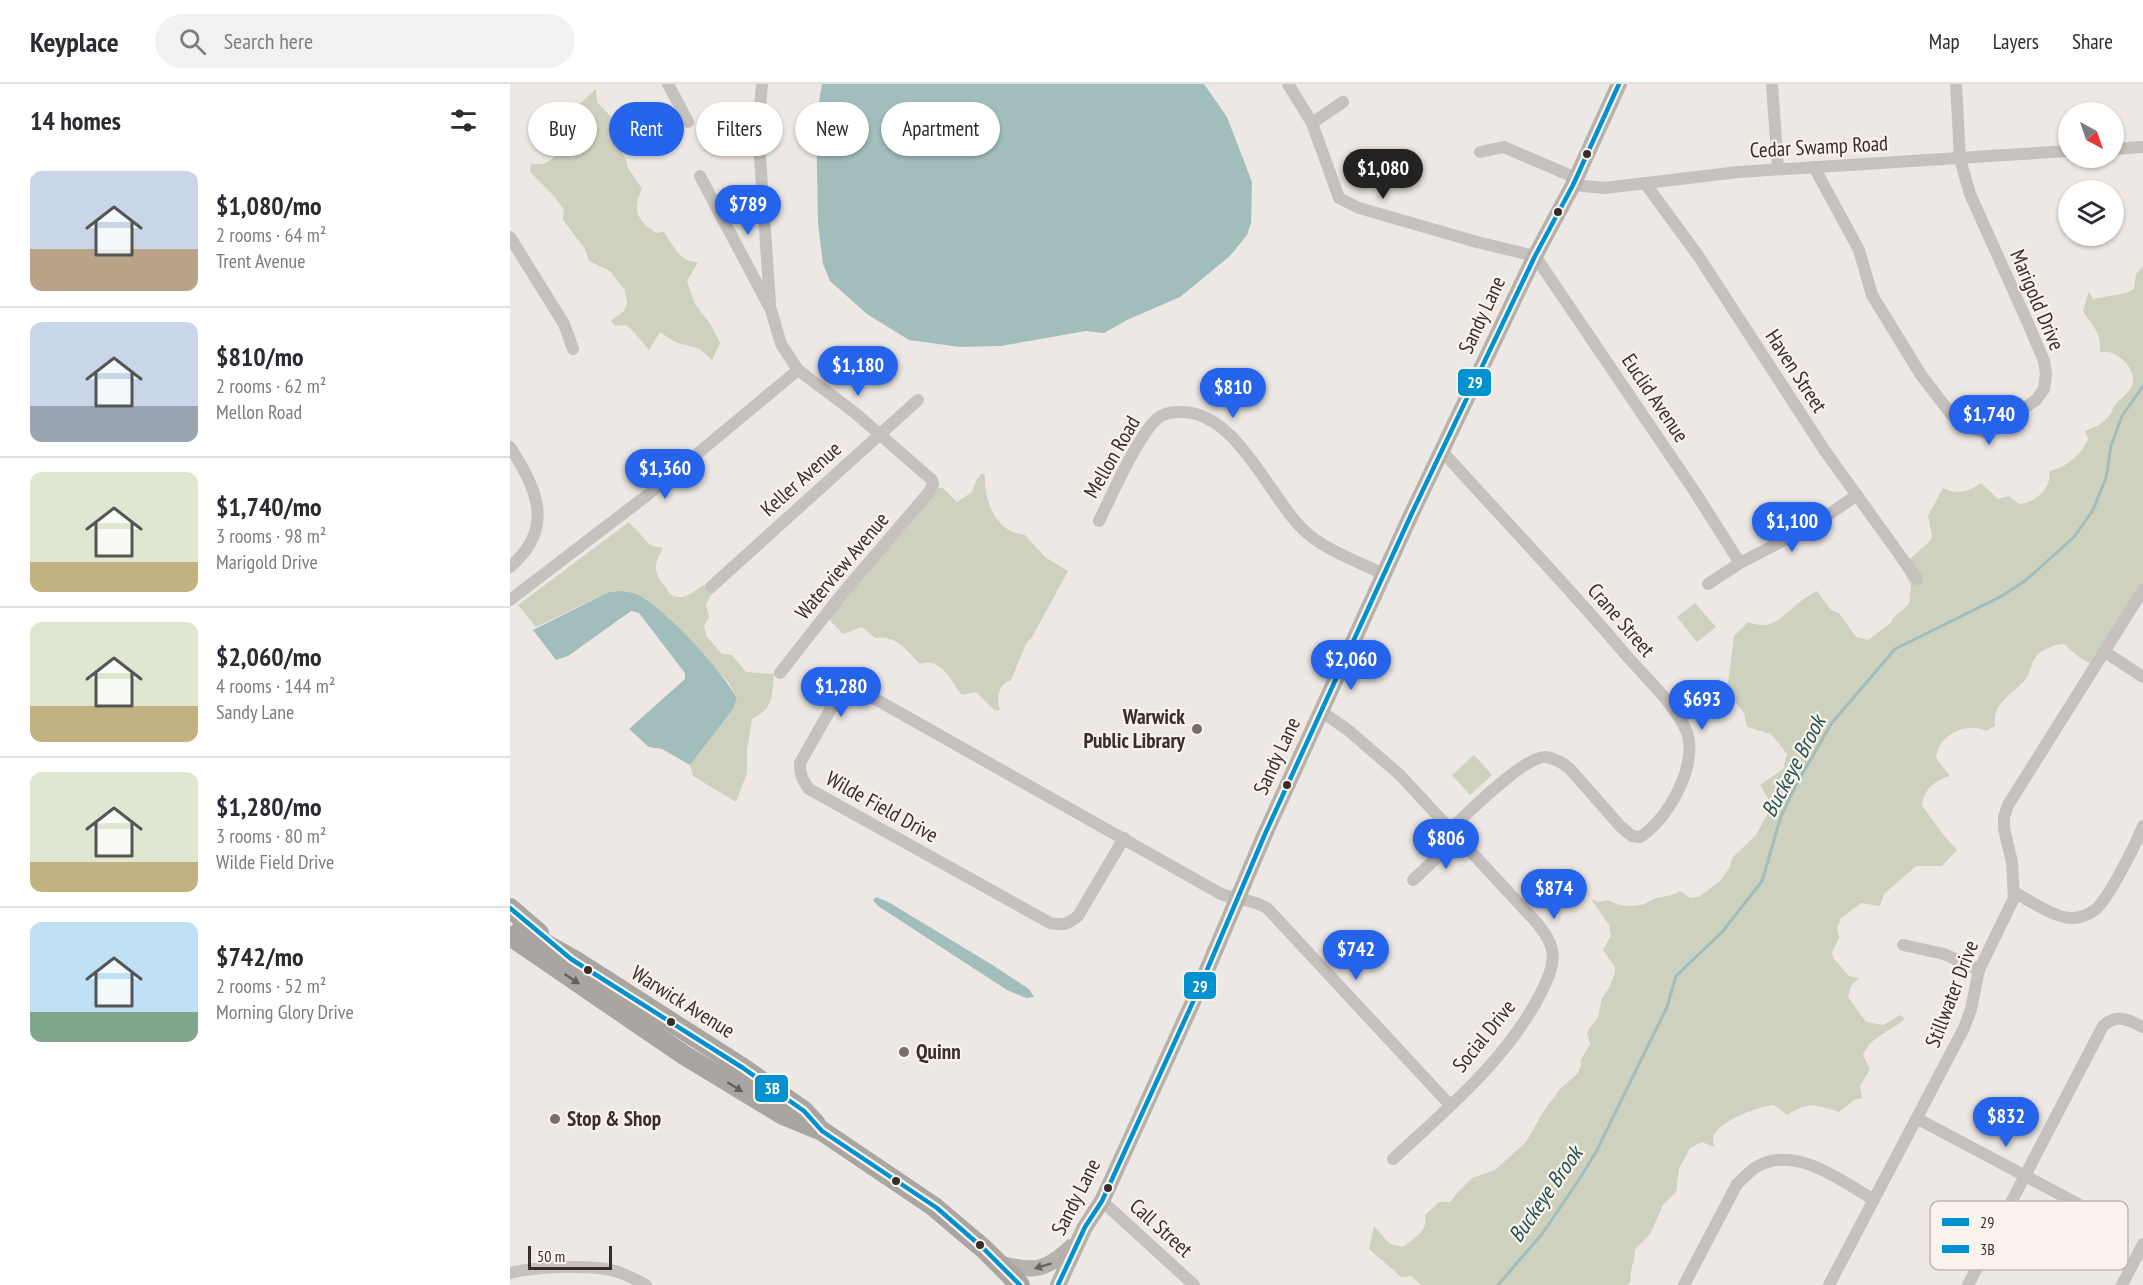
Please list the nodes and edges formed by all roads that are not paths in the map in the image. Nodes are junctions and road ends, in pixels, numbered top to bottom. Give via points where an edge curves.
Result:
1 (668, 84) edge
2 (762, 84) edge
3 (1288, 84) edge
4 (1619, 84) edge
5 (1772, 84) edge
6 (1956, 84) edge
7 (1343, 102) dead end
8 (688, 122) dead end
9 (1312, 123) junction
10 (2143, 147) edge
11 (2124, 148) edge
12 (1480, 152) dead end
13 (2058, 152) edge
14 (1960, 159) junction
15 (1814, 167) junction
16 (1778, 169) junction
17 (700, 176) dead end
18 (1574, 182) junction
19 (1645, 183) junction
20 (510, 237) edge
21 (1535, 256) junction
22 (771, 310) junction
23 (573, 350) dead end
24 (798, 370) junction
25 (918, 400) dead end
26 (879, 434) junction
27 (510, 447) edge
28 (1442, 451) junction
29 (1857, 495) junction
30 (1099, 520) dead end
31 (1740, 563) junction
32 (510, 567) edge
33 (1385, 575) junction
34 (1917, 579) dead end
35 (1708, 584) dead end
36 (711, 587) dead end
37 (2143, 590) edge
38 (510, 600) edge
39 (2105, 652) junction
40 (780, 673) dead end
41 (2143, 676) edge
42 (1322, 712) junction
43 (2143, 826) edge
44 (1454, 834) junction
45 (1124, 838) junction
46 (1413, 880) dead end
47 (2014, 892) junction
48 (1237, 900) junction
49 (510, 908) edge
50 (510, 924) edge
51 (510, 936) edge
52 (1903, 945) dead end
53 (571, 959) junction
54 (1979, 970) junction
55 (2143, 1027) edge
56 (1450, 1105) junction
57 (1918, 1119) junction
58 (822, 1131) junction
59 (1393, 1160) dead end
60 (2024, 1175) junction
61 (1873, 1199) junction
62 (1102, 1201) junction
63 (2011, 1201) edge
64 (2073, 1201) edge
65 (1079, 1240) junction
66 (2143, 1244) edge
67 (998, 1263) junction
68 (1976, 1270) edge
69 (510, 1273) edge
70 (646, 1285) edge
71 (1020, 1285) edge
72 (1058, 1285) edge
73 (1194, 1285) edge
74 (1684, 1285) edge
75 (1829, 1285) edge
76 (1968, 1285) edge
77 (2122, 1285) edge

1 - 8 street
2 - 22 street via 758,128
3 - 9 street
4 - 18 main road, Sandy Lane
5 - 16 street
6 - 14 street
7 - 9 street
9 - 21 street via 1339,198 1345,202
10 - 11 street
12 - 18 street, Cedar Swamp Road via 1504,147
13 - 14 street, Cedar Swamp Road
14 - 15 street, Cedar Swamp Road
14 - 15 street, Marigold Drive via 1970,194 2044,361 2046,374 2044,389 2031,405 1984,432 1960,423 1922,375 1872,295 1859,250
15 - 16 street, Cedar Swamp Road
16 - 19 street, Cedar Swamp Road
17 - 22 street
18 - 19 street, Cedar Swamp Road via 1605,188
18 - 21 main road, Sandy Lane
19 - 29 street, Haven Street via 1699,257
20 - 23 street via 564,324
21 - 28 main road, Sandy Lane
21 - 31 street, Euclid Avenue
22 - 24 street via 781,344
24 - 26 street
24 - 38 street via 650,493
25 - 26 street, Keller Avenue
26 - 36 street, Keller Avenue
26 - 40 street, Waterview Avenue via 933,484
27 - 32 street via 531,486 538,515 532,542
28 - 33 main road, Sandy Lane
28 - 44 street, Crane Street via 1663,698 1687,732 1689,751 1687,769 1669,808 1640,837 1621,827 1570,769 1544,757 1518,770
29 - 31 street via 1815,524
29 - 34 street, Haven Street
30 - 33 street, Mellon Road via 1144,434 1157,418 1189,412 1214,424 1243,449 1290,517 1309,536
31 - 35 street
33 - 42 main road, Sandy Lane
37 - 39 street, Stillwater Drive
39 - 41 street
39 - 47 street, Stillwater Drive via 2008,805 2004,829
42 - 44 street, Social Drive via 1400,775
42 - 48 main road, Sandy Lane
43 - 47 street via 2100,904 2087,915 2064,916
44 - 46 street
44 - 56 street, Social Drive via 1536,922 1553,951 1546,981 1521,1028 1493,1063
45 - 45 street, Wilde Field Drive via 1078,916 1069,923 1050,923 815,792 803,781 800,763 835,700 846,691 857,690
45 - 48 street, Wilde Field Drive
47 - 54 street, Stillwater Drive via 2012,904
48 - 56 street, Wilde Field Drive via 1267,908
48 - 62 main road, Sandy Lane
49 - 53 main road
50 - 53 main road, Warwick Avenue
51 -> 58 main road, Warwick Avenue via 704,1068 783,1115
52 - 54 street via 1944,954
53 - 58 main road, Warwick Avenue via 743,1068 804,1111
54 - 57 street, Stillwater Drive via 1967,1020
55 - 60 street via 2122,1018 2103,1026
56 - 59 street, Social Drive
57 - 60 street
57 - 61 street, Stillwater Drive
58 - 67 main road, Warwick Avenue via 936,1208
60 - 63 street
60 - 64 street
61 - 74 street via 1799,1161 1766,1162 1749,1171 1737,1184
61 - 75 street, Stillwater Drive
62 - 65 main road, Sandy Lane
62 - 73 street, Call Street
65 -> 67 main road via 1056,1261 1038,1269
65 - 72 main road, Sandy Lane
66 - 77 street
67 - 71 main road, Warwick Avenue
68 - 76 street
69 - 70 street via 525,1269 595,1268 616,1271

